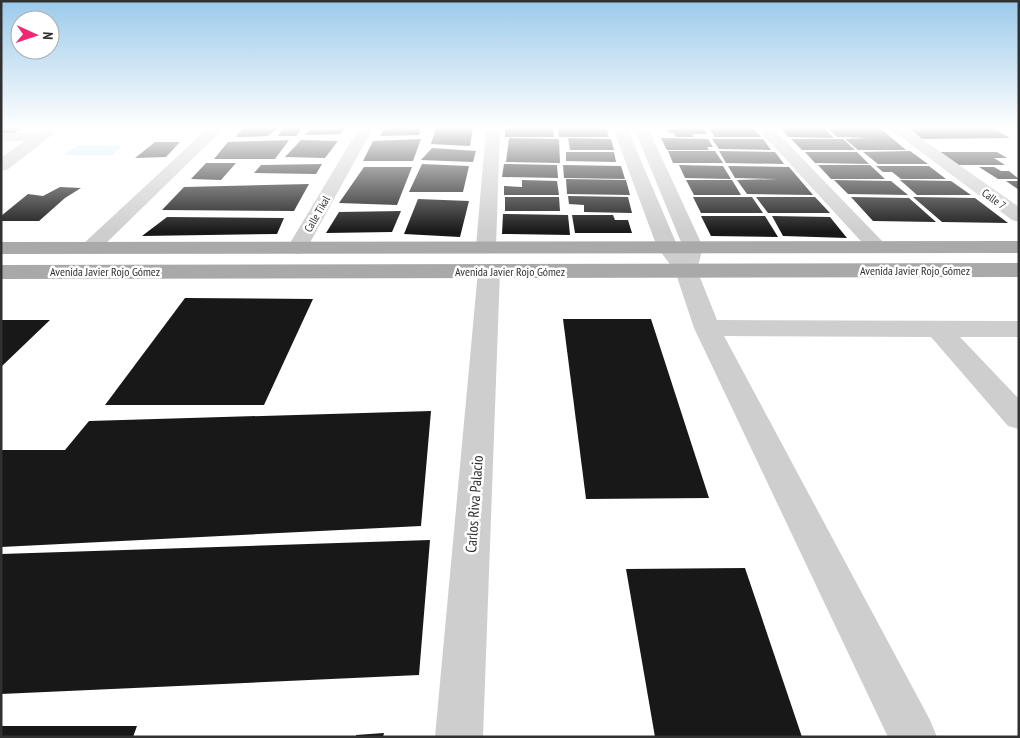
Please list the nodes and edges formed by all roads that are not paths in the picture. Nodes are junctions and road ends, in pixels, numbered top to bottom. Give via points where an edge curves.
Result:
1 (181, 162) edge
2 (346, 162) edge
3 (492, 162) edge
4 (637, 162) edge
5 (652, 162) edge
6 (797, 162) edge
7 (944, 162) edge
8 (1019, 216) edge
9 (1019, 246) edge
10 (877, 247) junction
11 (1, 248) edge
12 (90, 248) junction
13 (297, 248) junction
14 (682, 255) junction
15 (488, 259) junction
16 (1019, 270) edge
17 (1, 272) edge
18 (707, 328) junction
19 (1019, 329) edge
20 (940, 330) junction
21 (1019, 418) edge
22 (459, 737) edge
23 (912, 737) edge

1 - 12 street
2 - 13 street, Calle Tikal
3 - 15 street, Carlos Riva Palacio
4 - 14 street
5 - 14 street
6 - 10 street
7 - 8 street, Calle 7
9 - 10 main road, Avenida Javier Rojo Gómez
10 - 14 main road, Avenida Javier Rojo Gómez
11 - 12 main road, Avenida Javier Rojo Gómez
12 - 13 main road, Avenida Javier Rojo Gómez
13 - 15 main road, Avenida Javier Rojo Gómez
14 - 15 main road, Avenida Javier Rojo Gómez
14 - 15 main road, Avenida Javier Rojo Gómez
14 - 16 main road, Avenida Javier Rojo Gómez
14 - 18 street
15 - 17 main road, Avenida Javier Rojo Gómez
15 - 22 street, Carlos Riva Palacio
18 - 20 street
18 - 23 street
19 - 20 street
20 - 21 street

